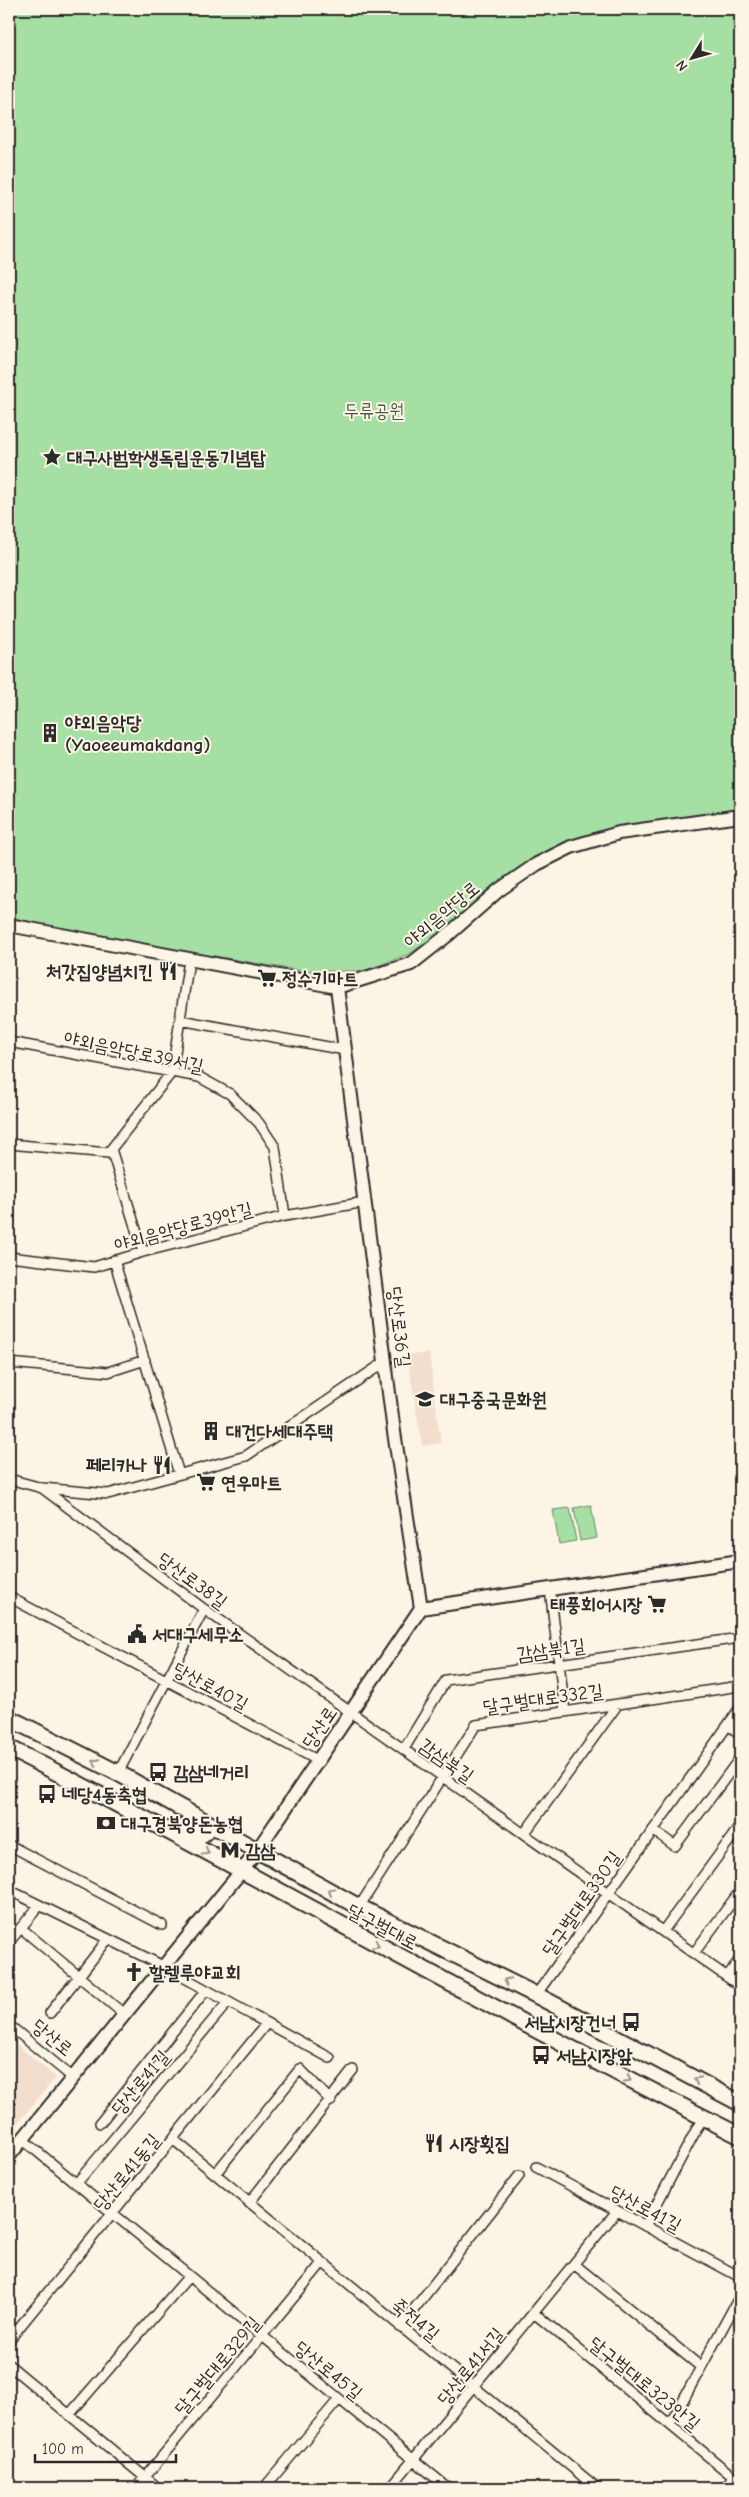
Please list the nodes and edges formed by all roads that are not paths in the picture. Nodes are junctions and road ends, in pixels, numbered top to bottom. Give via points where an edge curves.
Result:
1 (740, 816) edge
2 (9, 925) edge
3 (189, 960) junction
4 (337, 988) junction
5 (180, 1020) junction
6 (9, 1042) edge
7 (345, 1050) junction
8 (172, 1072) junction
9 (9, 1144) edge
10 (111, 1149) junction
11 (365, 1202) junction
12 (286, 1216) junction
13 (143, 1252) junction
14 (9, 1257) edge
15 (114, 1260) junction
16 (145, 1360) junction
17 (385, 1362) junction
18 (9, 1363) edge
19 (179, 1474) junction
20 (9, 1479) edge
21 (42, 1488) junction
22 (740, 1561) edge
23 (550, 1589) junction
24 (9, 1597) edge
25 (420, 1608) junction
26 (204, 1609) junction
27 (740, 1638) edge
28 (559, 1664) junction
29 (166, 1680) junction
30 (740, 1686) edge
31 (618, 1704) junction
32 (740, 1708) edge
33 (565, 1712) junction
34 (351, 1713) junction
35 (9, 1718) edge
36 (728, 1725) junction
37 (740, 1734) edge
38 (9, 1748) edge
39 (404, 1749) junction
40 (740, 1758) edge
41 (319, 1761) junction
42 (118, 1772) junction
43 (442, 1777) junction
44 (210, 1825) junction
45 (740, 1826) edge
46 (653, 1830) junction
47 (171, 1832) junction
48 (524, 1834) junction
49 (9, 1844) edge
50 (257, 1851) junction
51 (241, 1872) junction
52 (9, 1890) edge
53 (740, 1890) edge
54 (608, 1893) junction
55 (39, 1906) junction
56 (360, 1907) junction
57 (162, 1925) dead end
58 (21, 1928) junction
59 (663, 1931) junction
60 (108, 1939) junction
61 (9, 1942) edge
62 (694, 1953) junction
63 (740, 1959) edge
64 (165, 1967) junction
65 (79, 1976) junction
66 (727, 1977) junction
67 (740, 1986) edge
68 (206, 1990) junction
69 (536, 1996) junction
70 (228, 2002) junction
71 (50, 2013) dead end
72 (125, 2015) junction
73 (9, 2024) edge
74 (267, 2024) junction
75 (330, 2058) dead end
76 (353, 2070) dead end
77 (74, 2078) junction
78 (331, 2101) junction
79 (740, 2103) edge
80 (703, 2117) junction
81 (100, 2123) dead end
82 (740, 2136) edge
83 (22, 2139) junction
84 (174, 2140) junction
85 (9, 2156) edge
86 (536, 2167) dead end
87 (215, 2174) junction
88 (520, 2176) dead end
89 (76, 2184) junction
90 (249, 2203) junction
91 (617, 2211) junction
92 (113, 2214) junction
93 (645, 2226) junction
94 (322, 2263) junction
95 (574, 2264) junction
96 (189, 2276) junction
97 (740, 2277) edge
98 (740, 2296) edge
99 (534, 2313) junction
100 (400, 2327) junction
101 (262, 2336) junction
102 (9, 2340) edge
103 (9, 2366) edge
104 (701, 2367) junction
105 (473, 2387) junction
106 (339, 2399) junction
107 (69, 2415) junction
108 (670, 2424) junction
109 (413, 2460) junction
110 (738, 2477) edge
111 (145, 2478) junction
112 (136, 2488) edge
113 (158, 2488) edge
114 (264, 2488) edge
115 (390, 2488) edge
116 (448, 2488) edge
117 (597, 2488) edge
118 (722, 2488) edge

1 - 4 main road, 야외음악당로 via 619,833 571,847 537,864 499,890 411,964
2 - 3 main road, 야외음악당로
3 - 4 main road, 야외음악당로
3 - 5 street
4 - 7 main road, 당산로36길
5 - 7 street
5 - 8 street
6 - 8 street, 야외음악당로39서길
7 - 11 main road, 당산로36길
8 - 10 street
8 - 12 street, 야외음악당로39서길 via 199,1077 230,1094 259,1123 275,1147
9 - 10 street via 108,1153
10 - 13 street
11 - 12 street, 야외음악당로39안길
11 - 17 main road, 당산로36길
12 - 13 street, 야외음악당로39안길
13 - 15 street, 야외음악당로39안길
14 - 15 street, 야외음악당로39안길 via 94,1267
15 - 16 street
16 - 18 street via 108,1372
16 - 19 street
17 - 19 street via 246,1456
17 - 25 main road, 당산로36길
19 - 21 street via 108,1494
20 - 21 street
21 - 26 street, 당산로38길
22 - 23 main road
23 - 25 main road
23 - 28 street
24 - 29 street, 당산로40길
25 - 34 main road, 당산로
26 - 29 street
26 - 34 street, 당산로38길
27 - 28 street, 감삼북1길
28 - 33 street
28 - 39 street, 감삼북1길 via 446,1680
29 - 41 street, 당산로40길
29 - 42 street
30 - 31 street, 달구벌대로332길
31 - 33 street, 달구벌대로332길
31 - 48 street
32 - 36 street
33 - 43 street, 달구벌대로332길 via 476,1725
34 - 39 street, 감삼북길
34 - 41 main road, 당산로
42 -> 35 main road, 달구벌대로
36 - 37 street
36 - 46 street, 달구벌대로330길
38 - 47 main road, 달구벌대로
39 - 43 street, 감삼북길
40 - 46 street via 675,1846
41 - 50 main road, 당산로
42 - 44 main road, 달구벌대로
43 - 48 street, 감삼북길
43 - 56 street, 달구벌대로332길
44 - 47 main road via 203,1834 197,1835 183,1827
44 - 50 main road, 달구벌대로
45 - 59 street
46 - 54 street, 달구벌대로330길
47 -> 51 main road, 달구벌대로
48 - 54 street, 감삼북길
49 - 57 street
50 - 51 main road, 당산로
56 -> 50 main road, 달구벌대로
51 - 64 main road, 당산로
51 -> 80 main road, 달구벌대로
52 - 55 street
53 - 62 street
54 - 59 street, 감삼북길
54 - 69 street, 달구벌대로330길
55 - 58 street
55 - 60 street
69 -> 56 main road, 달구벌대로
58 - 61 street
58 - 65 street
59 - 62 street, 감삼북길
60 - 64 street
60 - 65 street, 당산로
62 - 66 street, 감삼북길
63 - 66 street
64 - 68 street
64 - 72 main road, 당산로
65 - 71 street, 당산로
65 - 72 street
66 - 67 street, 감삼북길
68 - 70 street
68 - 81 street, 당산로41길
79 -> 69 main road, 달구벌대로
70 - 74 street
70 - 89 street, 당산로41길
72 - 77 main road, 당산로
73 - 77 street, 당산로
74 - 75 street
74 - 84 street, 당산로41동길
76 - 78 street
77 - 83 main road, 당산로
78 - 87 street via 300,2069
78 - 90 street
80 - 82 main road, 달구벌대로
80 - 93 street
83 - 85 main road, 당산로
83 - 89 street, 당산로45길
84 - 87 street, 죽전4길
84 - 92 street, 당산로41동길
86 - 91 street, 당산로41길
87 - 90 street, 죽전4길
88 - 100 street
89 - 92 street, 당산로45길
90 - 94 street, 죽전4길
91 - 93 street, 당산로41길
91 - 95 street, 당산로41서길
92 - 96 street, 당산로45길
92 - 102 street, 당산로41동길
93 - 97 street, 당산로41길
94 - 100 street, 죽전4길
94 - 101 street, 달구벌대로329길
95 - 99 street, 당산로41서길
95 - 104 street
96 - 101 street, 당산로45길
96 - 107 street
98 - 104 street
99 - 105 street, 당산로41서길
99 - 108 street, 달구벌대로323안길
100 - 105 street, 죽전4길
101 - 106 street, 당산로45길
101 - 111 street, 달구벌대로329길
103 - 107 street
104 - 108 street
105 - 109 street, 당산로41서길
105 - 117 street, 죽전4길
106 - 109 street, 당산로45길
106 - 114 street
107 - 111 street
108 - 110 street, 달구벌대로323안길
109 - 115 street, 당산로41서길
109 - 116 street, 당산로45길
110 - 118 street
111 - 112 street, 달구벌대로329길
111 - 113 street

